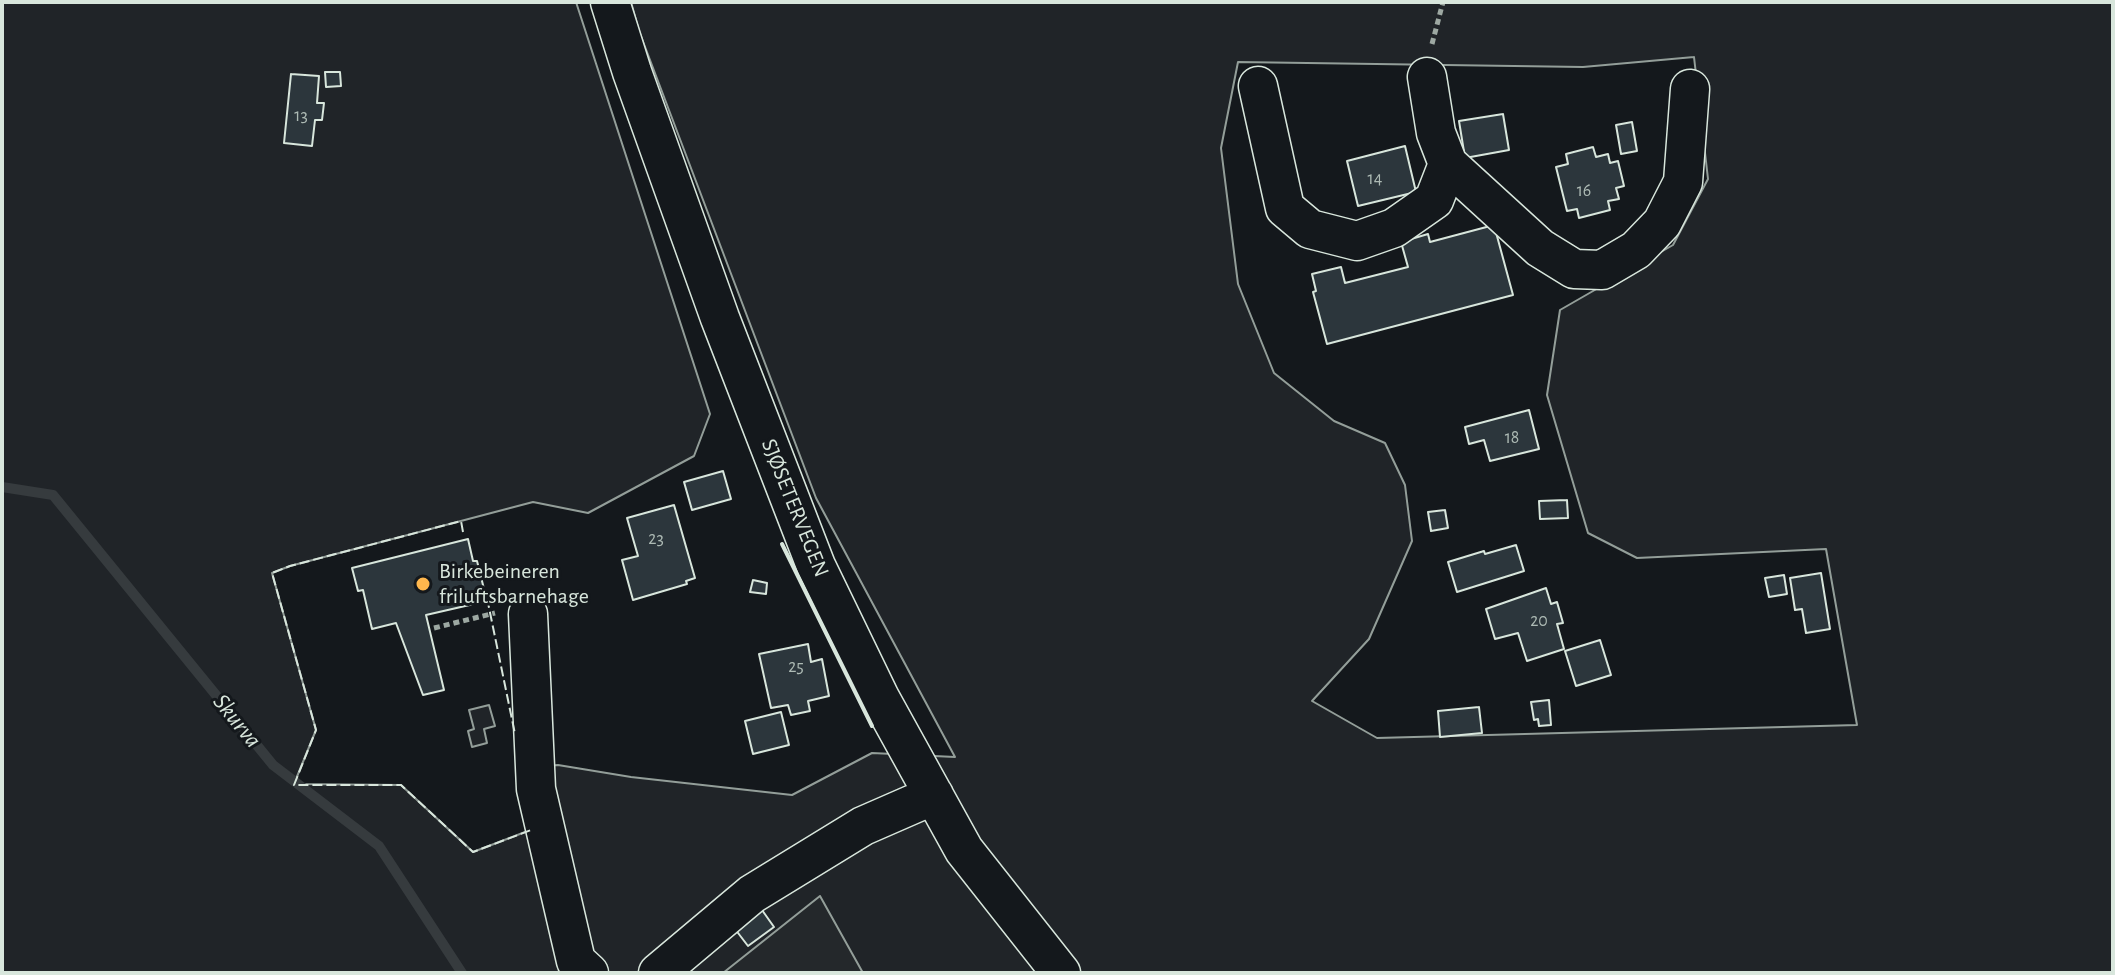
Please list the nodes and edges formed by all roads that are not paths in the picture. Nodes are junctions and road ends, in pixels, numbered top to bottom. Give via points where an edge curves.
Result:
1 (610, 2) edge
2 (1427, 77) dead end
3 (1258, 86) dead end
4 (1690, 89) dead end
5 (1448, 164) junction
6 (528, 614) road end
7 (934, 795) junction
8 (674, 968) edge
9 (589, 973) edge
10 (1061, 973) edge

1 - 7 street, SJØSETERVEGEN via 720,318 816,566
2 - 5 street via 1436,133
3 - 5 street via 1285,208 1310,229 1357,241 1394,228 1434,200
4 - 5 street via 1683,182 1662,223 1636,250 1602,270 1574,269 1540,248
6 - 9 street via 536,789 576,961
7 - 8 street via 863,826 752,894
7 - 10 street, SJØSETERVEGEN via 964,850

